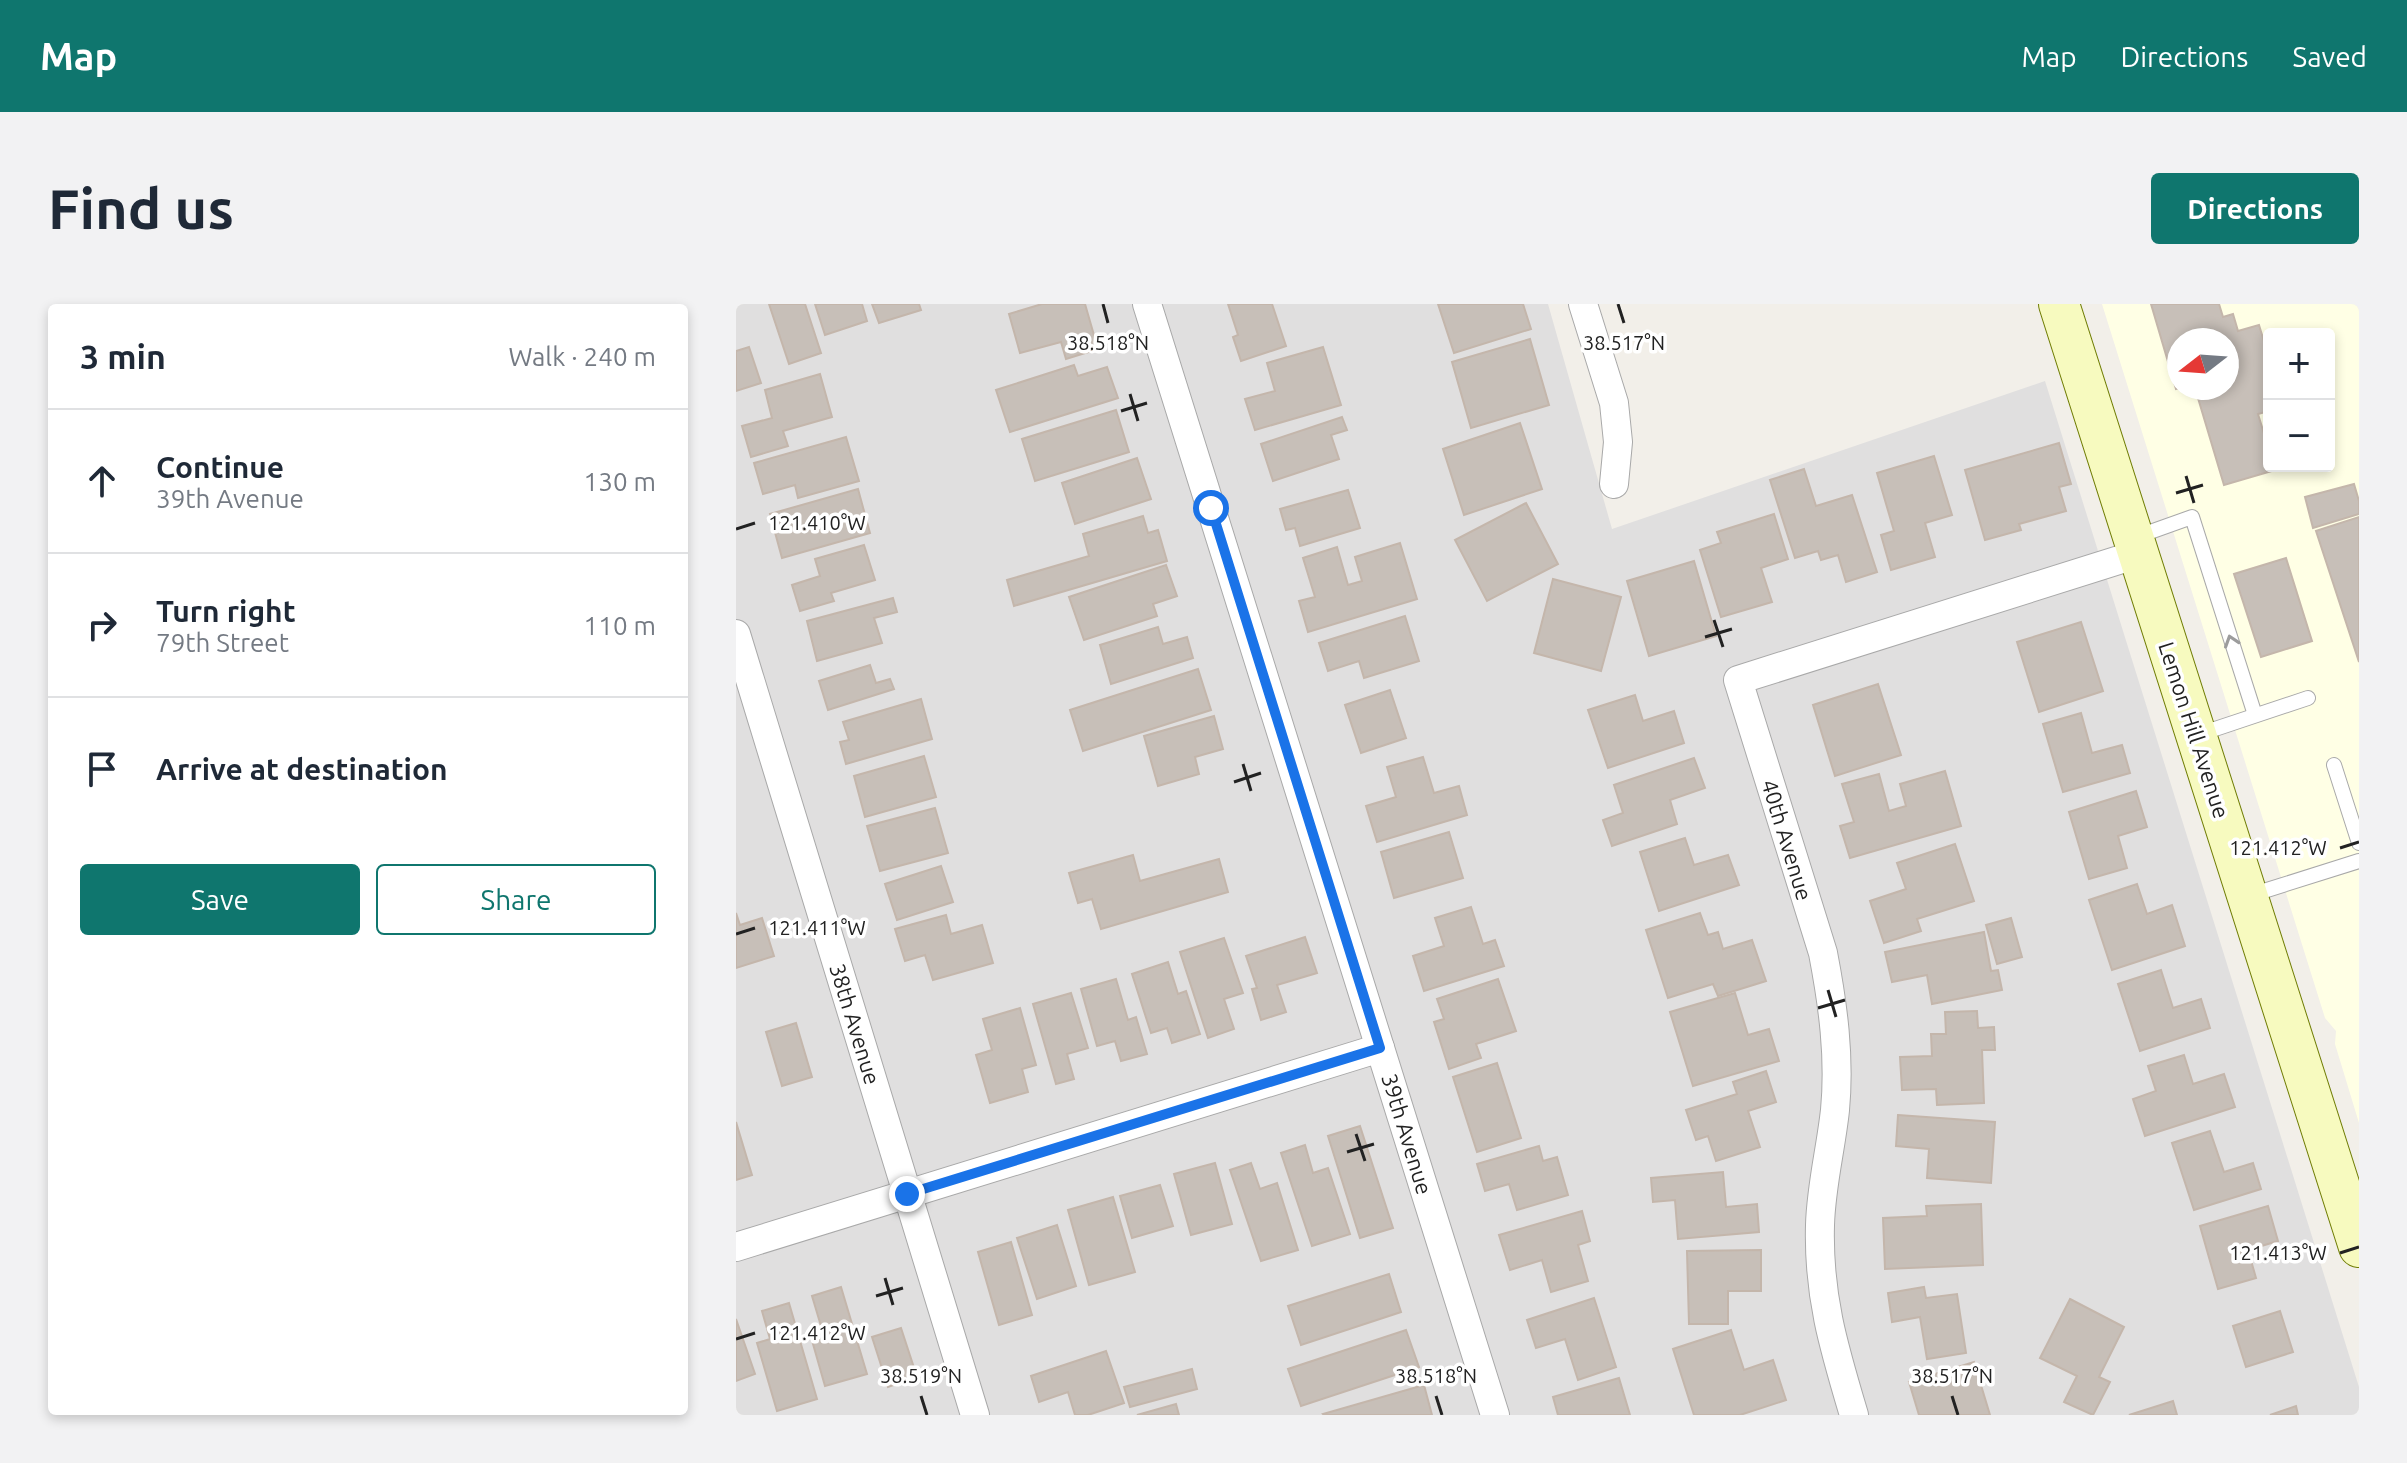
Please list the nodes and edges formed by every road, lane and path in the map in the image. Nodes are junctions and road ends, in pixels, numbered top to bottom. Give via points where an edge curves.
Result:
1 (1147, 304) edge
2 (1583, 304) edge
3 (2059, 304) edge
4 (1614, 484) dead end
5 (2136, 546) junction
6 (736, 634) edge
7 (2308, 698) dead end
8 (2255, 715) junction
9 (2196, 735) junction
10 (2334, 765) dead end
11 (2359, 843) edge
12 (2359, 861) edge
13 (2247, 896) junction
14 (1380, 1048) junction
15 (907, 1194) junction
16 (736, 1247) edge
17 (2359, 1247) edge
18 (975, 1415) edge
19 (1495, 1415) edge
20 (1854, 1415) edge

1 - 14 street, 39th Avenue
2 - 4 street via 1614,403
3 - 5 street, Lemon Hill Avenue
8 -> 5 lane via 2192,517
5 - 9 street, Lemon Hill Avenue
5 - 20 street, 40th Avenue via 1738,680 1823,953 1832,999 1836,1096 1820,1223 1822,1282 1829,1333
6 - 15 street, 38th Avenue
7 - 8 lane
8 - 9 lane
9 - 13 street, Lemon Hill Avenue
10 - 11 lane
12 - 13 lane
13 - 17 street, Lemon Hill Avenue
14 - 15 street
14 - 19 street, 39th Avenue
15 - 16 street
15 - 18 street, 38th Avenue

